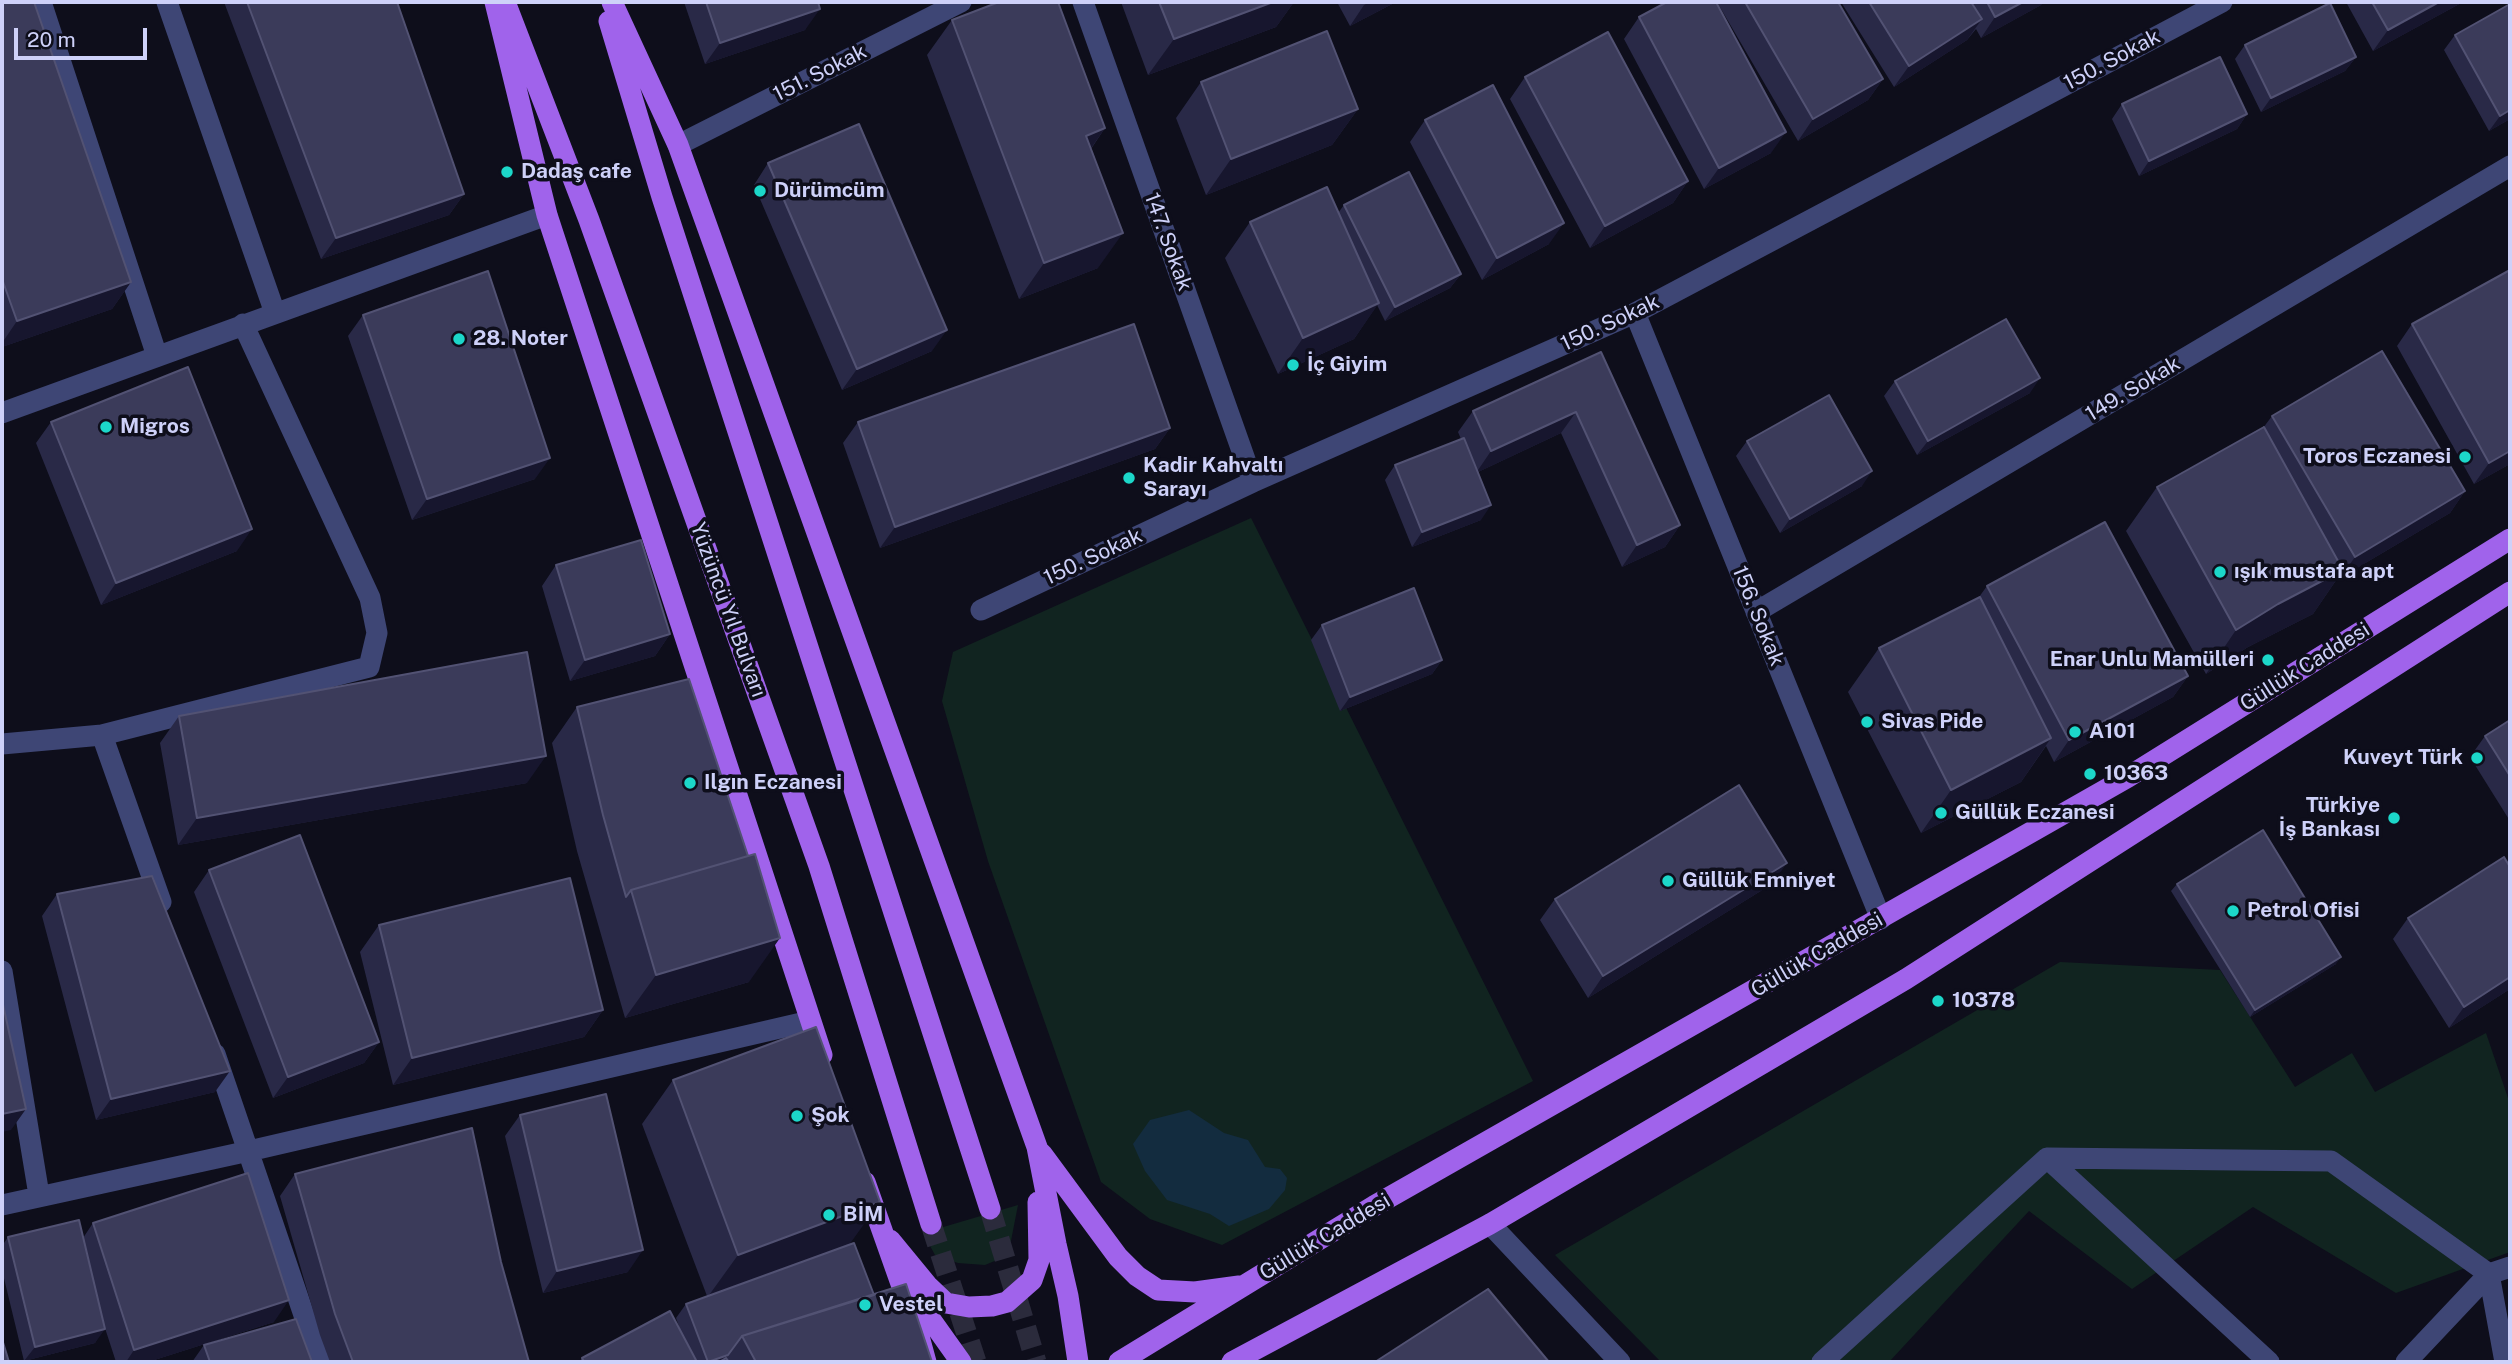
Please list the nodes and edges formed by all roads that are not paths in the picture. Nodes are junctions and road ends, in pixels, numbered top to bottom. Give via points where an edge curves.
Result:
1 (41, 2) edge
2 (167, 2) edge
3 (495, 2) edge
4 (505, 2) edge
5 (603, 2) edge
6 (612, 2) edge
7 (961, 2) edge
8 (1083, 2) edge
9 (2222, 2) edge
10 (678, 145) junction
11 (2510, 166) edge
12 (547, 215) junction
13 (275, 313) junction
14 (1635, 313) junction
15 (243, 324) junction
16 (157, 356) junction
17 (2, 413) edge
18 (1253, 482) junction
19 (2510, 539) edge
20 (2510, 592) edge
21 (981, 610) dead end
22 (1756, 612) junction
23 (102, 735) junction
24 (2, 744) edge
25 (166, 917) edge
26 (1881, 919) junction
27 (2, 971) edge
28 (810, 1021) junction
29 (208, 1034) edge
30 (828, 1071) edge
31 (1037, 1147) junction
32 (249, 1151) junction
33 (2047, 1158) junction
34 (858, 1160) edge
35 (39, 1195) junction
36 (2, 1205) edge
37 (990, 1209) tunnel mouth
38 (932, 1224) tunnel mouth
39 (1490, 1224) junction
40 (881, 1229) junction
41 (2510, 1267) edge
42 (897, 1274) junction
43 (2489, 1274) junction
44 (1248, 1284) junction
45 (320, 1362) edge
46 (926, 1362) edge
47 (961, 1362) edge
48 (1078, 1362) edge
49 (1119, 1362) edge
50 (1232, 1362) edge
51 (1620, 1362) edge
52 (1822, 1362) edge
53 (2269, 1362) edge
54 (2406, 1362) edge
55 (2505, 1362) edge

1 - 16 street
2 - 13 street
3 - 12 main road
4 - 38 main road, Yüzüncü Yıl Bulvarı via 590,220 819,866
5 - 37 main road
6 - 10 main road
7 - 10 street, 151. Sokak
8 - 18 street, 147. Sokak
9 - 14 street, 150. Sokak
10 - 31 main road
11 - 22 street, 149. Sokak
12 - 13 street
12 - 28 main road
13 - 15 street
14 - 18 street, 150. Sokak
14 - 22 street, 156. Sokak
15 - 16 street
15 - 23 street via 370,598 377,633 369,667
16 - 17 street
18 - 21 street, 150. Sokak
19 - 26 main road, Güllük Caddesi via 2128,777
20 - 39 main road via 1906,979
22 - 26 street, 156. Sokak
23 - 24 street
23 - 25 street
26 - 44 main road, Güllük Caddesi via 1374,1206
27 - 35 street
28 - 30 main road
28 - 32 street
29 - 32 street
31 - 40 main road via 1039,1259 1032,1280 1007,1302 969,1307 946,1303
31 - 44 main road via 1118,1257 1158,1290 1195,1292
31 - 48 main road
32 - 35 street
32 - 45 street
33 - 43 street via 2331,1161
33 - 52 street
33 - 53 street
34 - 40 main road
35 - 36 street
39 - 50 main road
39 - 51 street
40 - 42 main road
41 - 43 street
42 - 46 main road
42 - 47 main road
43 - 54 street
43 - 55 street
44 - 49 main road, Güllük Caddesi

